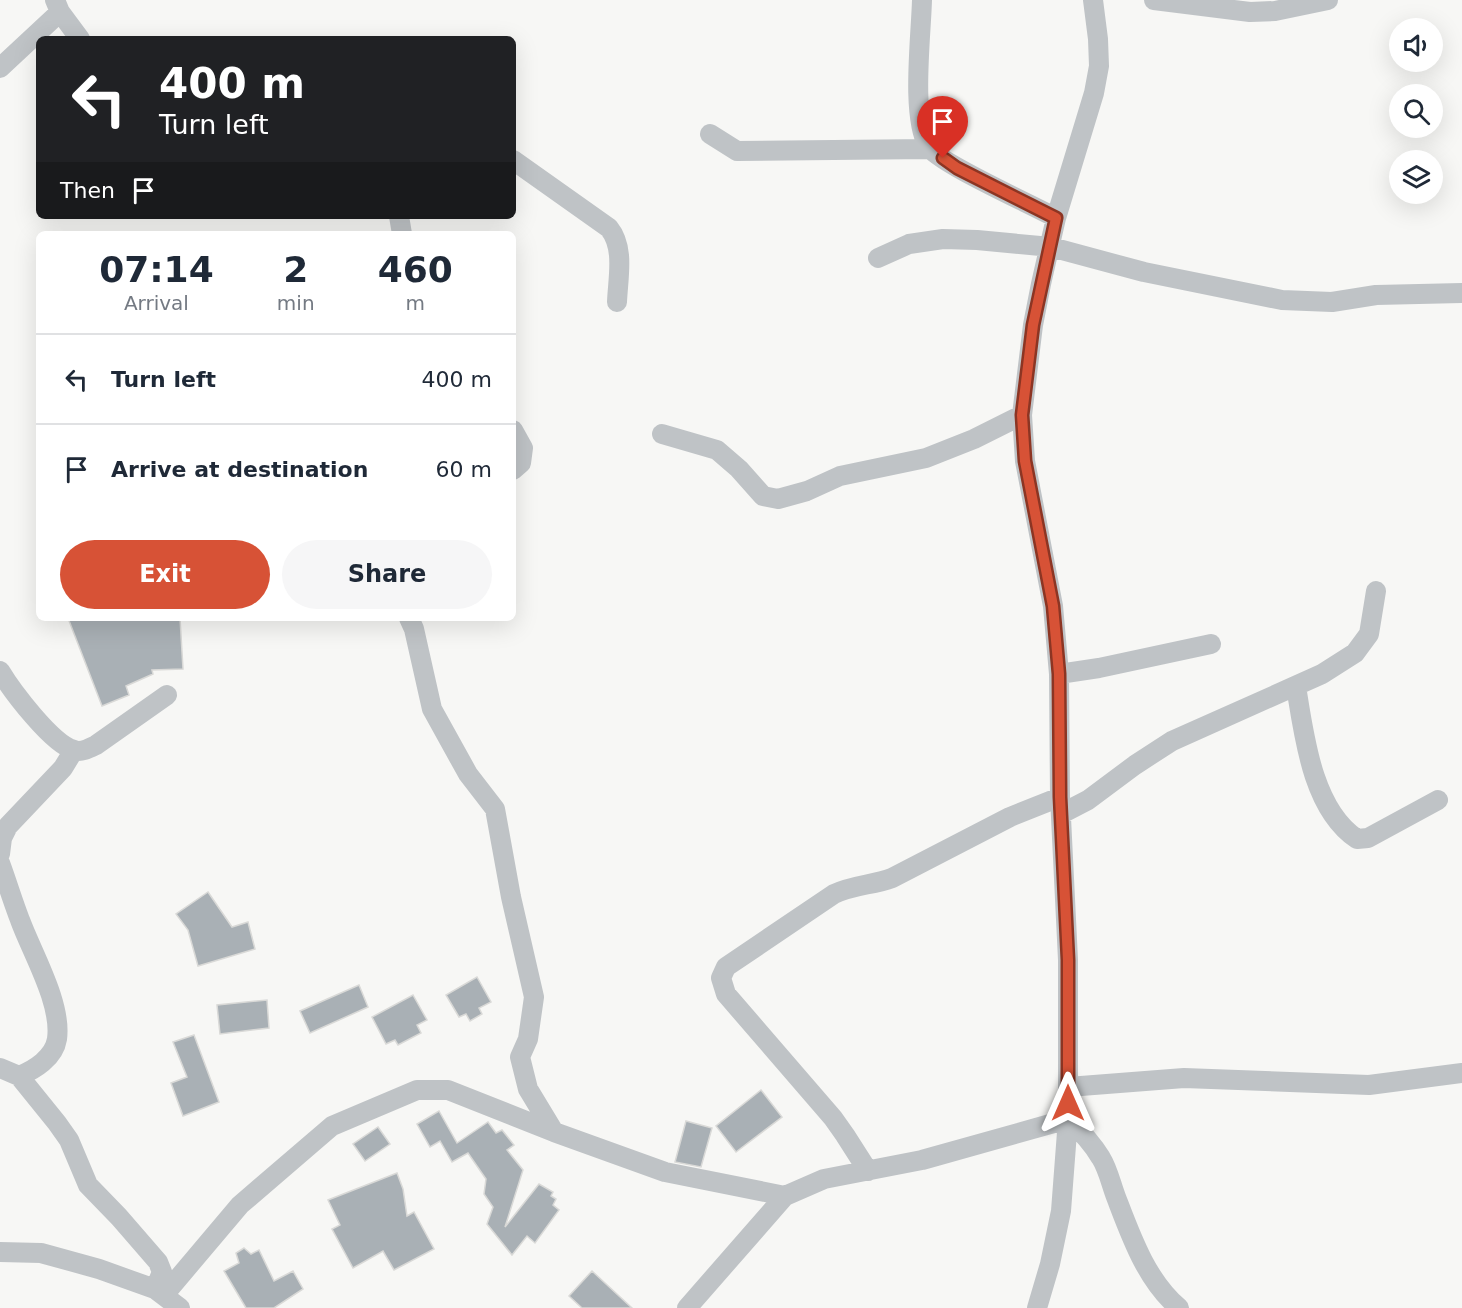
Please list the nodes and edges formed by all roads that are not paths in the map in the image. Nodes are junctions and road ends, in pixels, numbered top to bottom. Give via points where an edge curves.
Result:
1 (922, 0) edge
2 (1093, 0) edge
3 (1154, 0) edge
4 (1328, 0) edge
5 (57, 6) edge
6 (78, 36) edge
7 (0, 68) edge
8 (710, 134) dead end
9 (929, 149) junction
10 (516, 162) edge
11 (1056, 218) junction
12 (1051, 246) junction
13 (878, 258) dead end
14 (1462, 293) edge
15 (617, 302) dead end
16 (1022, 415) junction
17 (662, 434) dead end
18 (516, 435) edge
19 (516, 467) edge
20 (1376, 591) dead end
21 (410, 621) edge
22 (1211, 644) dead end
23 (0, 671) edge
24 (1059, 674) junction
25 (1296, 686) junction
26 (167, 695) dead end
27 (74, 750) junction
28 (1438, 800) dead end
29 (1060, 805) junction
30 (0, 854) edge
31 (0, 863) edge
32 (0, 1068) edge
33 (1462, 1073) edge
34 (19, 1076) junction
35 (1068, 1087) junction
36 (1068, 1119) junction
37 (554, 1132) junction
38 (868, 1171) junction
39 (785, 1196) junction
40 (0, 1252) edge
41 (160, 1292) junction
42 (180, 1308) edge
43 (687, 1308) edge
44 (1037, 1308) edge
45 (1179, 1308) edge

1 - 9 street via 918,103 922,133
2 - 11 street via 1099,66
3 - 4 street via 1250,12
5 - 6 street
5 - 7 street
8 - 9 street via 737,151
9 - 11 street via 957,168
10 - 15 street via 615,236 620,249
11 - 12 street
12 - 13 street via 943,238 909,244
12 - 14 street via 1144,272 1282,300 1332,302 1376,295
12 - 16 street via 1033,325
16 - 17 street via 926,458 840,476 778,499 763,496 717,450
16 - 24 street via 1025,461 1053,606
18 - 19 street via 523,448 521,463
20 - 25 street via 1369,634 1355,653
21 - 37 street via 432,709 468,774 495,809 534,997 528,1039 520,1057 528,1089
22 - 24 street
23 - 27 street via 14,694 57,740
24 - 29 street
25 - 28 street via 1305,740 1321,794 1344,831 1357,839 1368,837
25 - 29 street via 1172,741 1088,800
26 - 27 street via 96,745
27 - 30 street via 63,768 8,826
29 - 35 street via 1068,960
29 - 38 street via 1010,817 892,878 834,894 726,967 721,978 726,994 833,1118
31 - 34 street via 55,1012 57,1039 51,1053 35,1069
32 - 34 street
33 - 35 street via 1369,1085 1184,1078
34 - 41 street via 69,1140 88,1185 158,1262 162,1272
35 - 36 street
36 - 38 street
36 - 44 street via 1061,1211
36 - 45 street via 1086,1136 1102,1160 1145,1266
37 - 39 street via 665,1172
37 - 41 street via 448,1090 417,1090 332,1126 240,1205
38 - 39 street via 824,1179
39 - 43 street
40 - 41 street via 41,1253
41 - 42 street

